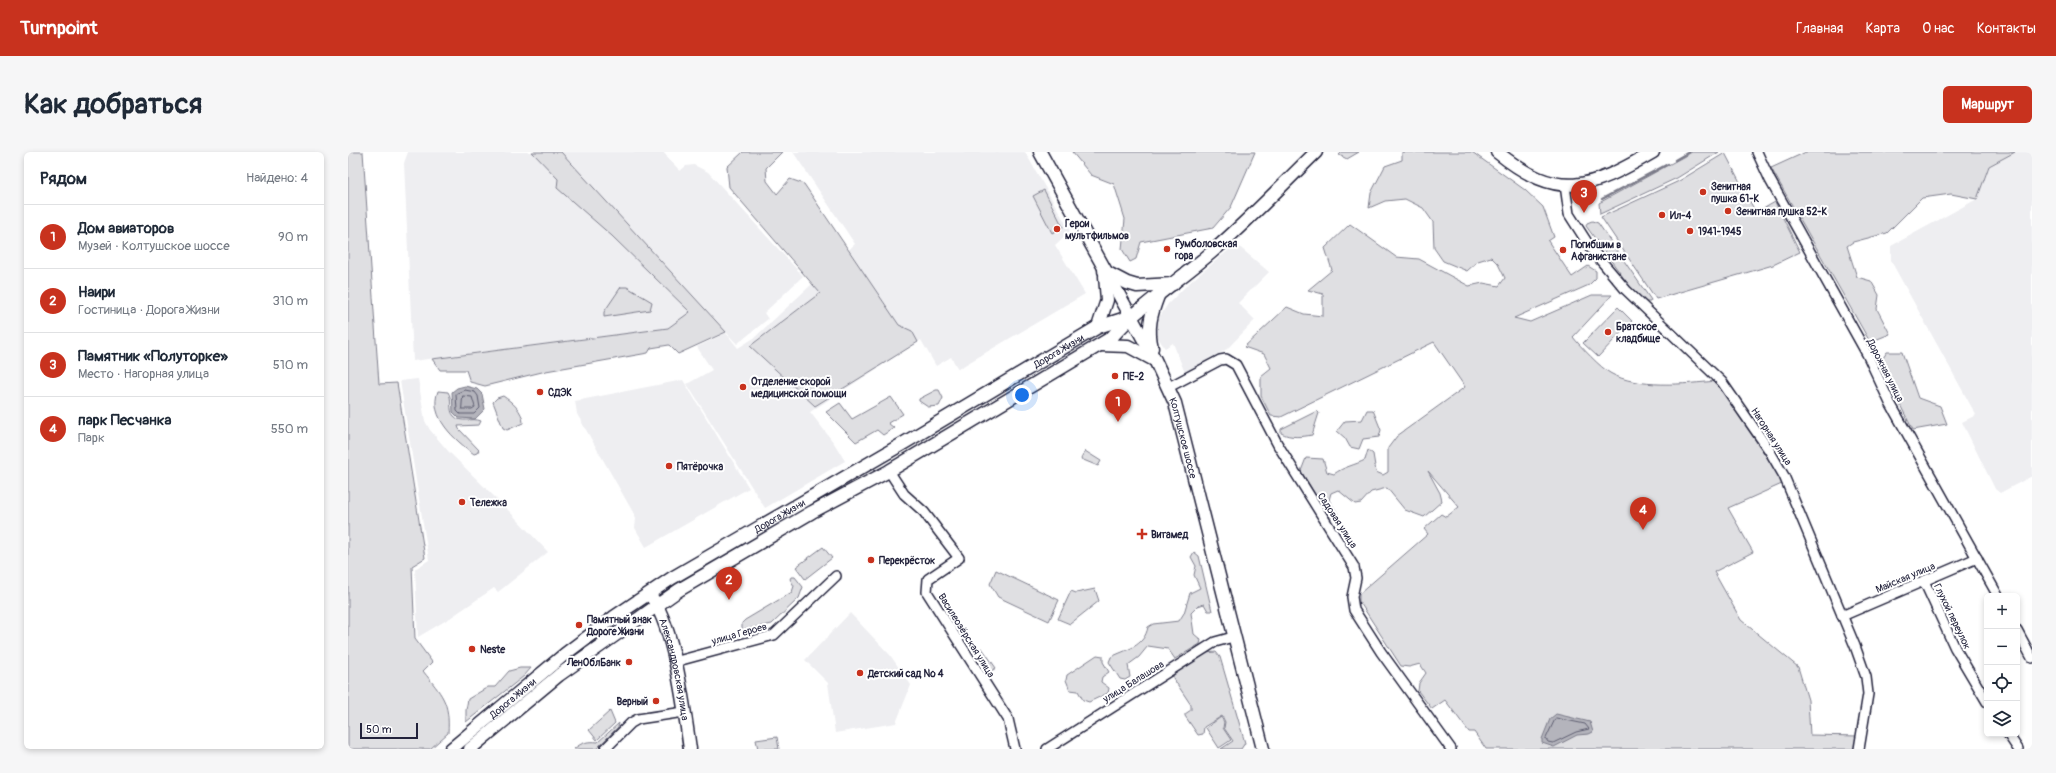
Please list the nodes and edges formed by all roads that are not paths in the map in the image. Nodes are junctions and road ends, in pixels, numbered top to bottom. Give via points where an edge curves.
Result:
1 (1040, 152) edge
2 (1316, 152) edge
3 (1497, 152) edge
4 (1653, 152) edge
5 (1757, 152) edge
6 (1565, 185) junction
7 (1104, 271) junction
8 (1174, 284) junction
9 (1159, 295) junction
10 (1130, 316) junction
11 (1098, 327) junction
12 (1099, 345) junction
13 (1155, 360) junction
14 (1169, 387) junction
15 (889, 471) junction
16 (1977, 558) junction
17 (836, 576) dead end
18 (1924, 581) junction
19 (649, 593) junction
20 (1996, 593) edge
21 (657, 605) junction
22 (1842, 616) junction
23 (2020, 636) edge
24 (1233, 637) junction
25 (2032, 658) edge
26 (674, 662) junction
27 (1986, 701) edge
28 (684, 712) junction
29 (2010, 737) edge
30 (450, 749) edge
31 (470, 749) edge
32 (605, 749) edge
33 (690, 749) edge
34 (1015, 749) edge
35 (1047, 749) edge
36 (1263, 749) edge
37 (1451, 749) edge
38 (1859, 749) edge
39 (2018, 749) edge

1 - 7 main road, Колтушское шоссе
2 - 8 main road, Дорога Жизни via 1214,250
3 - 6 main road via 1537,179
4 - 6 main road via 1601,179
5 - 16 street, Дорожная улица via 1777,193 1867,354 1890,403
6 - 22 street, Нагорная улица via 1569,214 1592,250 1623,287 1722,382 1769,450 1784,476
7 - 8 main road via 1137,286
7 - 10 main road, Колтушское шоссе
7 - 11 main road via 1107,300
8 - 9 main road, Дорога Жизни
9 - 10 main road, Дорога Жизни
9 - 13 main road via 1150,315 1149,325 1149,337
10 - 11 main road, Дорога Жизни
10 - 12 main road, Дорога Жизни via 1111,338
10 - 13 main road, Колтушское шоссе
11 - 19 main road, Дорога Жизни
12 - 13 main road via 1128,346
12 - 15 main road, Дорога Жизни
13 - 14 main road, Колтушское шоссе
14 - 24 main road, Колтушское шоссе via 1190,459
14 - 37 street, Садовая улица via 1220,360 1232,360 1236,364 1278,445 1354,567 1354,610
15 - 21 main road, Дорога Жизни via 812,512
15 - 34 street, Василеозёрская улица via 904,494 924,512 959,558 928,579 927,592 1008,719
16 - 18 street, Майская улица
16 - 20 street, Дорожная улица
17 - 26 street, улица Героев via 774,635
18 - 22 street, Майская улица
18 - 27 street, Глухой переулок via 1955,648
19 - 21 main road, Александровская улица
19 - 30 main road, Дорога Жизни via 565,654
21 - 26 main road, Александровская улица via 668,632
21 - 31 main road, Дорога Жизни via 559,674
22 - 38 street, Нагорная улица via 1866,677 1868,694
23 - 25 street
24 - 35 street, улица Балашова via 1215,642
24 - 36 main road, Колтушское шоссе
26 - 28 main road, Александровская улица
28 - 32 street via 638,719
28 - 33 main road, Александровская улица
29 - 39 street

